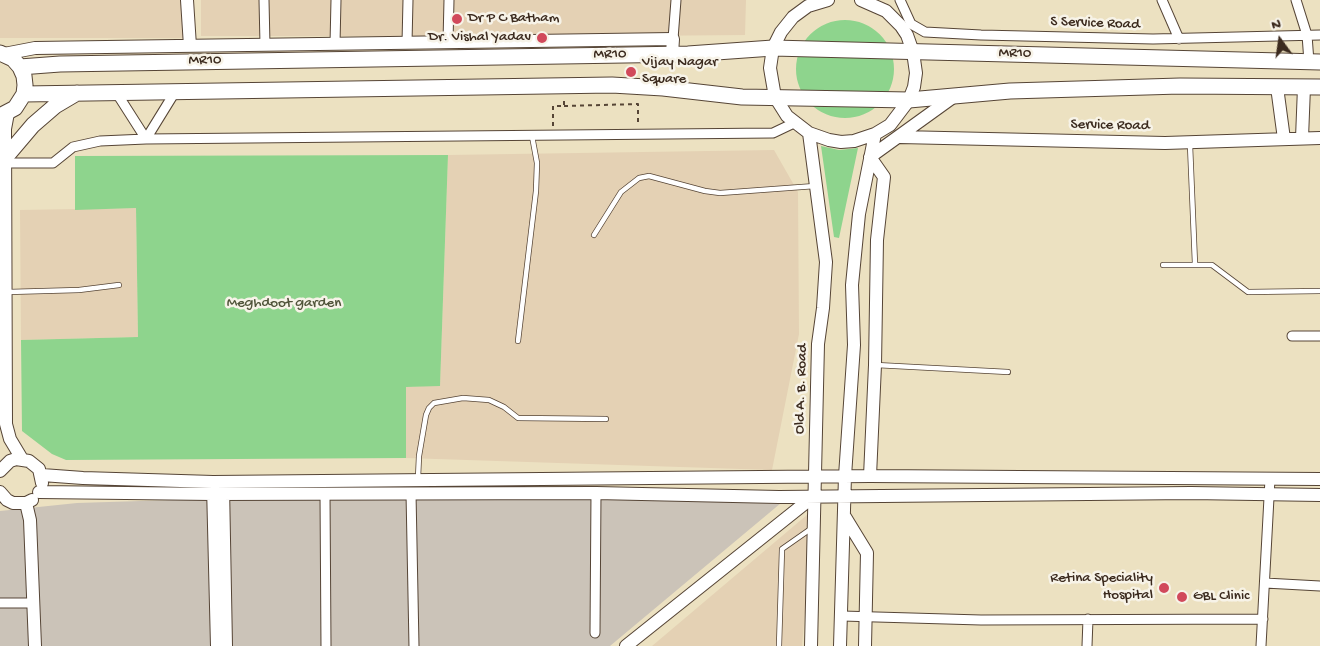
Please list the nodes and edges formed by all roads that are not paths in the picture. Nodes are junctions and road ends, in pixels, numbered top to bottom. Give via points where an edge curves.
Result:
1 (187, 0) edge
2 (264, 0) edge
3 (336, 0) edge
4 (408, 0) edge
5 (449, 0) edge
6 (676, 0) edge
7 (828, 0) edge
8 (861, 0) edge
9 (900, 0) edge
10 (1162, 0) edge
11 (1296, 0) edge
12 (809, 3) edge
13 (884, 5) edge
14 (1307, 35) junction
15 (1320, 35) edge
16 (1179, 38) junction
17 (448, 42) junction
18 (407, 43) junction
19 (336, 44) junction
20 (265, 45) junction
21 (190, 46) junction
22 (672, 47) junction
23 (773, 48) junction
24 (914, 52) junction
25 (2, 54) edge
26 (1314, 62) edge
27 (20, 67) junction
28 (1276, 87) junction
29 (1304, 87) junction
30 (1320, 87) edge
31 (79, 92) junction
32 (116, 92) junction
33 (175, 92) junction
34 (24, 94) junction
35 (956, 95) junction
36 (776, 97) junction
37 (909, 100) junction
38 (4, 114) edge
39 (794, 123) junction
40 (809, 133) junction
41 (875, 134) junction
42 (532, 136) junction
43 (900, 137) junction
44 (1302, 138) junction
45 (1320, 138) edge
46 (146, 139) junction
47 (1284, 139) junction
48 (1190, 143) junction
49 (870, 157) junction
50 (5, 161) junction
51 (816, 186) junction
52 (594, 235) dead end
53 (1194, 264) junction
54 (1163, 265) dead end
55 (119, 285) dead end
56 (1320, 291) edge
57 (4, 292) junction
58 (1292, 336) dead end
59 (1320, 336) edge
60 (518, 341) dead end
61 (875, 365) junction
62 (1008, 372) dead end
63 (606, 420) dead end
64 (22, 459) junction
65 (0, 470) edge
66 (42, 476) junction
67 (816, 476) junction
68 (846, 476) junction
69 (870, 476) junction
70 (418, 479) junction
71 (1270, 479) junction
72 (1320, 479) edge
73 (218, 488) junction
74 (40, 492) junction
75 (596, 493) junction
76 (1, 494) edge
77 (325, 494) junction
78 (410, 494) junction
79 (1269, 494) junction
80 (1320, 495) edge
81 (814, 496) junction
82 (845, 496) junction
83 (26, 503) junction
84 (844, 517) junction
85 (814, 526) junction
86 (1265, 583) junction
87 (1320, 586) edge
88 (0, 603) edge
89 (33, 603) junction
90 (842, 616) junction
91 (866, 617) junction
92 (1088, 619) junction
93 (1263, 619) junction
94 (595, 633) dead end
95 (35, 646) edge
96 (217, 646) edge
97 (226, 646) edge
98 (326, 646) edge
99 (414, 646) edge
100 (626, 646) edge
101 (779, 646) edge
102 (811, 646) edge
103 (840, 646) edge
104 (865, 646) edge
105 (1086, 646) edge
106 (1261, 646) edge

1 - 21 street
2 - 20 street
3 - 19 street
4 - 18 street
5 - 17 street
6 - 22 street
7 - 12 street
8 - 13 street
9 - 16 street, S Service Road via 911,24 925,32
10 - 16 street
11 - 14 street
12 - 23 street via 787,24
13 - 24 street via 902,26
14 - 15 street
14 - 16 street, S Service Road
14 - 26 street
17 - 18 street
17 - 22 street
18 - 19 street
19 - 20 street
20 - 21 street
21 - 25 street via 35,48
22 - 23 main road, MR10
22 - 27 main road, MR10
23 - 24 main road, MR10
23 - 36 street via 770,68
24 - 26 main road, MR10
24 - 37 street via 916,73
25 - 27 main road
27 - 34 main road
28 - 29 main road, MR10
28 - 35 main road, MR10 via 1180,86
28 - 47 street
29 - 30 main road, MR10
29 - 44 street
31 - 32 main road, MR10
31 - 34 main road, MR10
31 - 50 main road via 55,106 34,125
32 - 33 main road, MR10
32 - 46 street
33 - 36 main road, MR10 via 612,85
33 - 46 street
34 - 38 main road via 15,108
35 - 37 main road, MR10
35 - 43 street
36 - 37 main road, MR10
36 - 39 street
37 - 41 street via 890,125
38 - 50 street
39 - 40 street
39 - 42 street via 773,133
40 - 41 street via 842,142
40 - 51 street, Old A. B. Road
41 - 49 street
42 - 46 street
42 - 60 lane via 537,163 536,191
43 - 48 street, Service Road
43 - 49 street
44 - 45 street, Service Road
44 - 47 street, Service Road
46 - 50 street via 100,141 72,147 53,163
47 - 48 street, Service Road
48 - 53 lane
49 - 61 street via 884,177 877,240
49 - 68 street via 859,214 852,285 854,344
50 - 57 street
51 - 52 lane via 720,193 649,176 639,178 621,192
51 - 67 street, Old A. B. Road via 826,262 818,344
53 - 54 lane
53 - 56 lane via 1212,265 1248,292
55 - 57 lane via 79,290
57 - 64 street via 6,424 10,439
58 - 59 street
61 - 62 lane
61 - 69 street
63 - 70 lane via 518,418 489,400 463,398 434,403 426,415
64 - 65 street via 10,461
64 - 66 street via 35,464
66 - 73 street
66 - 74 street
67 - 68 street
67 - 70 street
67 - 81 street, Old A. B. Road
68 - 69 street
68 - 82 street
69 - 71 street
70 - 73 street
71 - 72 street
71 - 79 street
73 - 74 street
73 - 77 street
73 - 96 street
73 - 97 street
74 - 83 street
75 - 78 street
75 - 81 street
75 - 94 street
76 - 83 street via 13,503
77 - 78 street
77 - 98 street
78 - 99 street
79 - 80 street
79 - 82 street
79 - 86 street
81 - 82 street
81 - 85 street, Old A. B. Road
81 - 100 street
82 - 84 street
83 - 89 street via 30,520
84 - 90 street
84 - 91 street via 867,553
85 - 101 lane via 782,549
85 - 102 street, Old A. B. Road
86 - 87 street
86 - 93 street
88 - 89 street
89 - 95 street
90 - 91 street
90 - 103 street
91 - 92 street
91 - 104 street
92 - 93 street
92 - 105 street
93 - 106 street

